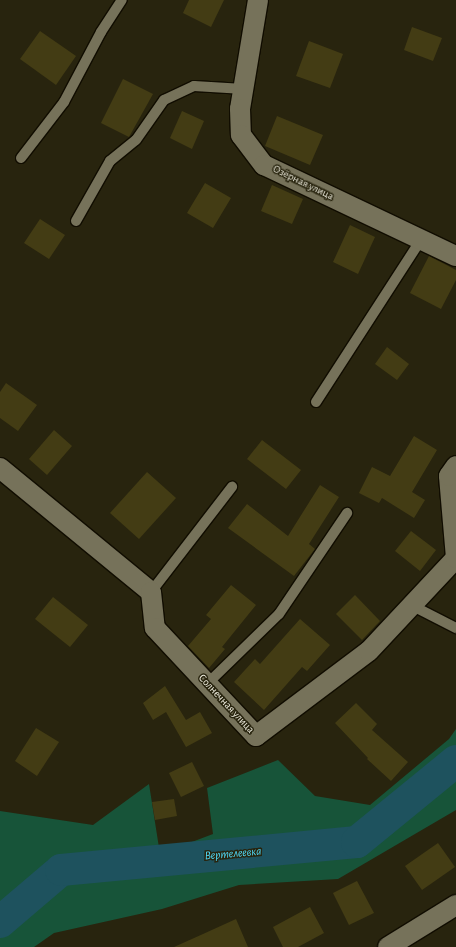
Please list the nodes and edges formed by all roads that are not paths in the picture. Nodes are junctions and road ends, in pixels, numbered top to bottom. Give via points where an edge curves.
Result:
1 (122, 0) edge
2 (258, 0) edge
3 (244, 89) junction
4 (21, 158) dead end
5 (76, 221) dead end
6 (420, 241) junction
7 (456, 256) edge
8 (316, 402) dead end
9 (456, 466) edge
10 (0, 468) edge
11 (232, 487) dead end
12 (347, 512) dead end
13 (456, 558) edge
14 (150, 592) junction
15 (411, 605) junction
16 (456, 628) edge
17 (208, 684) junction
18 (456, 905) edge
19 (388, 947) edge

1 - 4 lane via 101,32 64,102
2 - 3 street, Озёрная улица
3 - 5 lane via 194,86 164,100 136,140 110,161
3 - 6 street, Озёрная улица via 240,108 241,134 264,164
6 - 7 street, Озёрная улица
6 - 8 lane
9 - 13 street, Солнечная улица via 449,476
10 - 14 street
11 - 14 lane
12 - 17 lane via 279,614
13 - 15 street, Солнечная улица
14 - 17 street, Солнечная улица via 155,628
15 - 16 lane
15 - 17 street, Солнечная улица via 369,650 256,736
18 - 19 street

